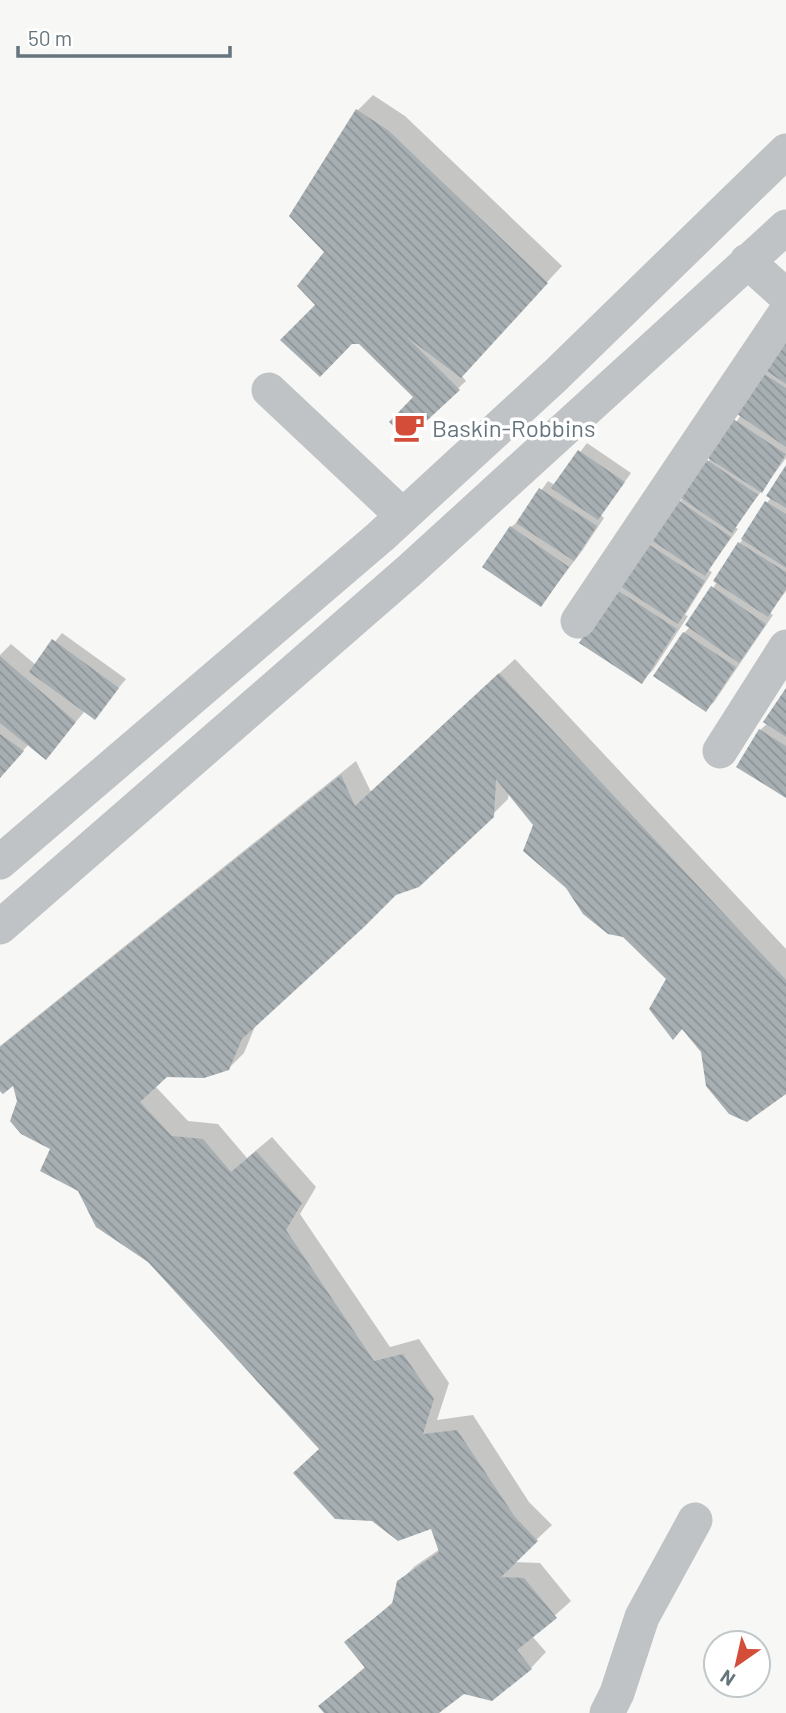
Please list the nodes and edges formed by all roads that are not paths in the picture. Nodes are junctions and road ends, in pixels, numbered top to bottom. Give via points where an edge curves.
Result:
1 (786, 150) edge
2 (784, 232) edge
3 (747, 261) junction
4 (786, 296) edge
5 (786, 312) edge
6 (269, 390) dead end
7 (391, 527) junction
8 (410, 570) junction
9 (578, 621) dead end
10 (786, 647) edge
11 (720, 751) dead end
12 (0, 862) edge
13 (0, 927) edge
14 (695, 1520) dead end
15 (607, 1713) edge

1 - 7 street via 556,375
2 - 3 street
3 - 4 street
3 - 8 street
5 - 9 street
6 - 7 street
7 - 8 street
7 - 12 street
8 - 13 street
10 - 11 street
14 - 15 street via 642,1617

